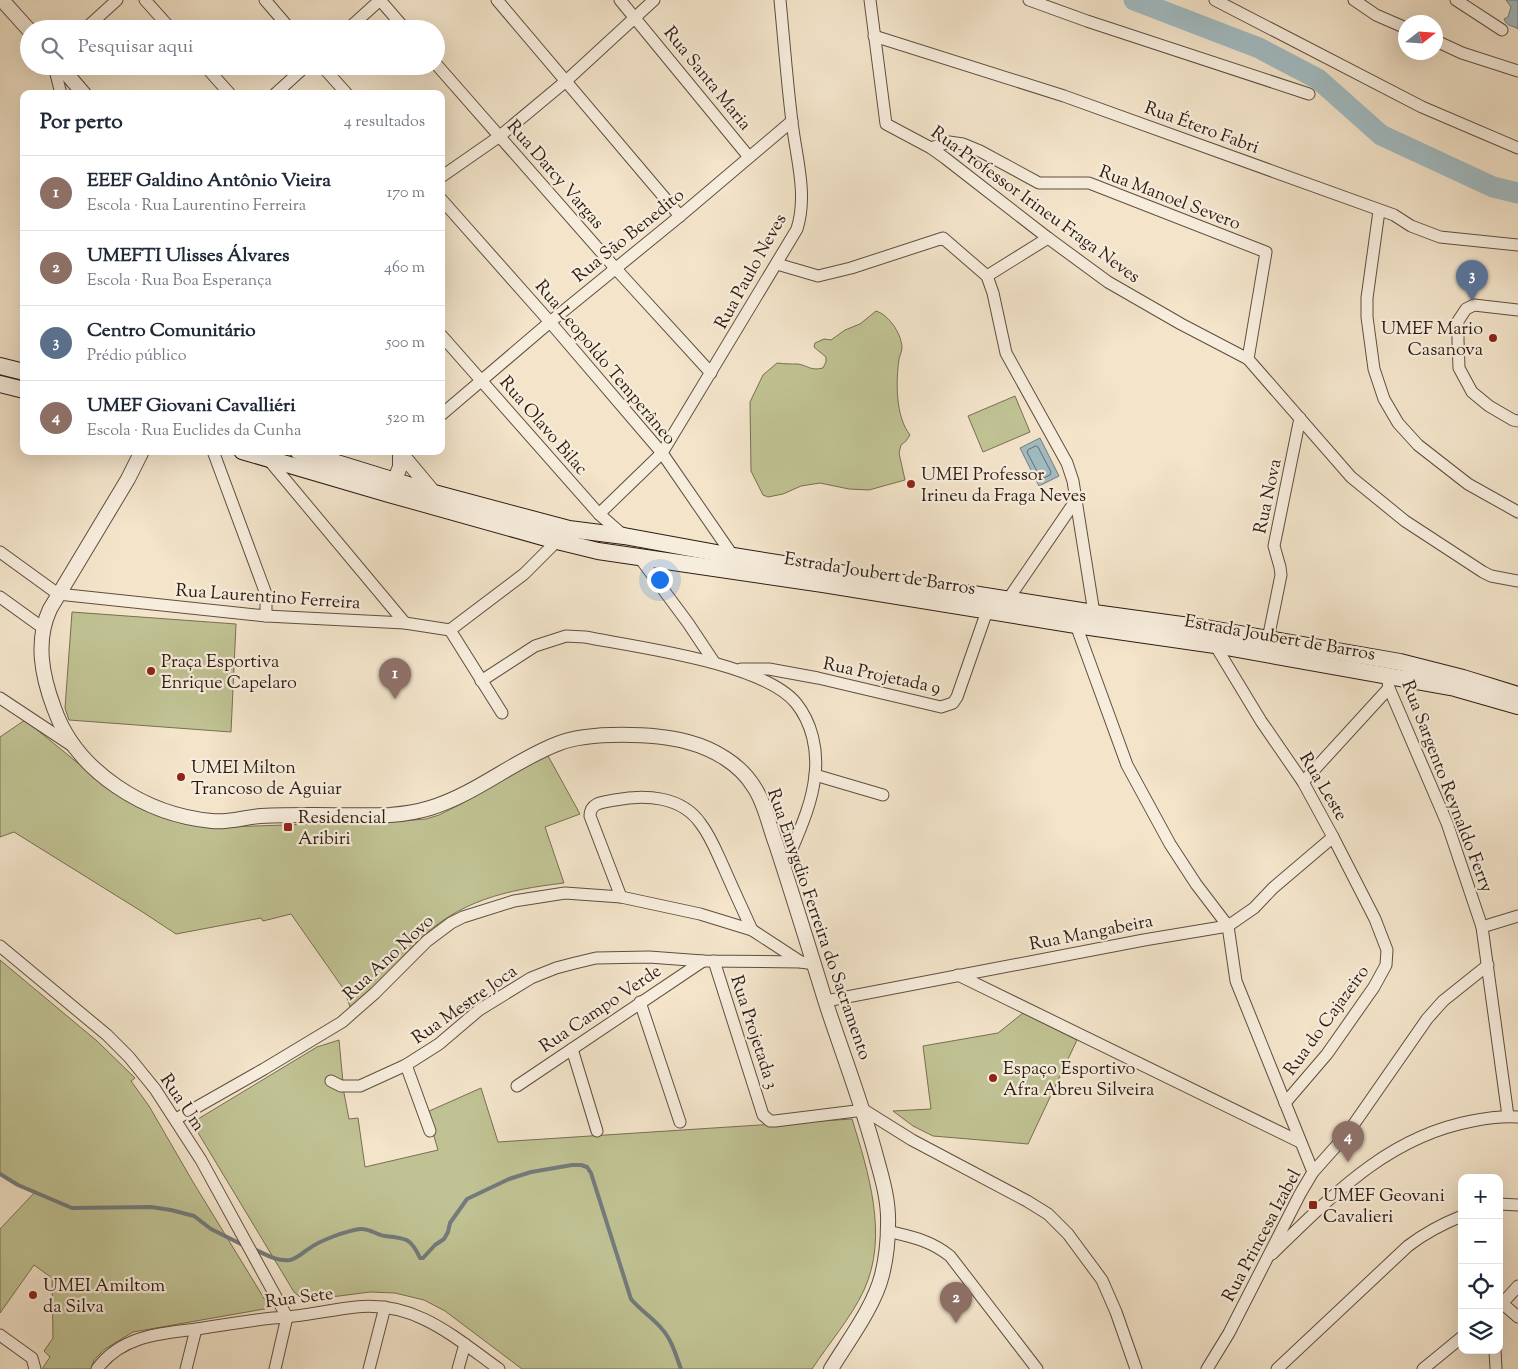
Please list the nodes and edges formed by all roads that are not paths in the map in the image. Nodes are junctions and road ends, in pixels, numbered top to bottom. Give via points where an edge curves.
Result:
1 (2, 0) edge
2 (117, 0) edge
3 (145, 0) edge
4 (265, 0) edge
5 (380, 0) edge
6 (497, 0) edge
7 (620, 0) edge
8 (654, 0) edge
9 (780, 0) edge
10 (870, 0) edge
11 (1029, 0) edge
12 (1214, 0) edge
13 (1354, 0) edge
14 (1456, 0) edge
15 (634, 17) junction
16 (20, 20) edge
17 (95, 20) edge
18 (163, 20) edge
19 (282, 20) edge
20 (358, 20) edge
21 (397, 20) edge
22 (1398, 25) edge
23 (1502, 30) dead end
24 (874, 36) junction
25 (1443, 44) edge
26 (1518, 71) edge
27 (445, 74) edge
28 (56, 75) edge
29 (68, 75) edge
30 (213, 75) edge
31 (296, 75) edge
32 (330, 75) edge
33 (566, 81) junction
34 (60, 90) edge
35 (81, 90) edge
36 (226, 90) edge
37 (279, 90) edge
38 (343, 90) edge
39 (1309, 94) dead end
40 (792, 121) junction
41 (500, 136) junction
42 (931, 148) junction
43 (1518, 148) edge
44 (749, 156) junction
45 (445, 174) edge
46 (445, 204) edge
47 (1379, 211) junction
48 (680, 216) junction
49 (1048, 238) junction
50 (1518, 245) edge
51 (777, 264) junction
52 (616, 269) junction
53 (987, 276) junction
54 (1518, 310) edge
55 (550, 322) junction
56 (445, 340) edge
57 (1248, 359) junction
58 (0, 366) edge
59 (20, 371) edge
60 (712, 373) junction
61 (481, 380) junction
62 (0, 384) edge
63 (20, 389) edge
64 (445, 412) edge
65 (1300, 418) junction
66 (1518, 421) edge
67 (662, 453) junction
68 (140, 455) edge
69 (214, 455) edge
70 (255, 455) edge
71 (308, 455) edge
72 (400, 455) edge
73 (403, 455) edge
74 (268, 459) junction
75 (392, 488) junction
76 (434, 493) junction
77 (1076, 500) junction
78 (1518, 512) edge
79 (599, 514) junction
80 (624, 536) junction
81 (557, 541) junction
82 (0, 552) edge
83 (733, 556) junction
84 (639, 557) junction
85 (1518, 581) edge
86 (58, 594) junction
87 (0, 597) edge
88 (1009, 598) junction
89 (987, 611) junction
90 (1094, 613) junction
91 (266, 616) junction
92 (405, 623) junction
93 (1076, 626) junction
94 (43, 628) junction
95 (450, 630) junction
96 (1268, 640) junction
97 (1214, 645) junction
98 (714, 662) junction
99 (734, 670) junction
100 (482, 681) junction
101 (1388, 682) junction
102 (1518, 695) edge
103 (0, 698) edge
104 (1518, 706) edge
105 (502, 713) dead end
106 (76, 748) junction
107 (815, 775) junction
108 (1302, 782) junction
109 (883, 795) dead end
110 (1333, 837) junction
111 (784, 868) junction
112 (621, 896) junction
113 (1518, 916) edge
114 (1228, 926) junction
115 (1482, 927) junction
116 (752, 930) junction
117 (0, 946) edge
118 (1386, 954) joint
119 (708, 961) junction
120 (808, 963) junction
121 (1488, 965) junction
122 (958, 975) junction
123 (826, 1001) junction
124 (640, 1002) junction
125 (572, 1049) junction
126 (406, 1065) junction
127 (331, 1081) dead end
128 (517, 1086) dead end
129 (1286, 1103) junction
130 (864, 1110) junction
131 (1513, 1117) edge
132 (176, 1119) junction
133 (680, 1122) dead end
134 (430, 1131) dead end
135 (597, 1131) dead end
136 (1300, 1142) junction
137 (1313, 1172) junction
138 (1503, 1204) edge
139 (1518, 1204) edge
140 (1458, 1217) edge
141 (888, 1231) junction
142 (1265, 1261) junction
143 (1518, 1286) edge
144 (1503, 1303) edge
145 (1503, 1306) edge
146 (385, 1307) junction
147 (287, 1317) junction
148 (1518, 1317) edge
149 (196, 1329) junction
150 (0, 1335) edge
151 (1458, 1340) edge
152 (465, 1344) junction
153 (1496, 1354) edge
154 (35, 1369) edge
155 (97, 1369) edge
156 (186, 1369) edge
157 (275, 1369) edge
158 (370, 1369) edge
159 (458, 1369) edge
160 (500, 1369) edge
161 (831, 1369) edge
162 (1037, 1369) edge
163 (1136, 1369) edge
164 (1207, 1369) edge
165 (1277, 1369) edge
166 (1423, 1369) edge
167 (1496, 1369) edge

1 - 16 street
2 - 17 street
3 - 18 street
4 - 19 street
5 - 20 street
5 - 21 street
6 - 33 street
7 - 15 street, Rua Santa Maria
8 - 15 street
9 - 40 street, Rua Paulo Neves
10 - 24 street
11 - 39 street
12 - 43 street via 1422,107
13 - 22 street
14 - 23 street
15 - 33 street
15 - 44 street, Rua Santa Maria
24 - 42 street, Rua Professor Irineu Fraga Neves via 886,124
24 - 47 street, Rua Étero Fabri via 1064,96
25 - 26 street
27 - 41 street, Rua Darcy Vargas
28 - 34 street
29 - 35 street
30 - 36 street
31 - 37 street
32 - 38 street
33 - 41 street
33 - 48 street
40 - 44 street, Rua São Benedito
40 - 51 street, Rua Paulo Neves via 801,186 801,216
41 - 45 street
41 - 52 street, Rua Darcy Vargas
42 - 49 street, Rua Professor Irineu Fraga Neves
42 - 57 street, Rua Manoel Severo via 948,142 964,144 1039,183 1089,184 1266,252
44 - 48 street, Rua São Benedito
46 - 55 street, Rua Leopoldo Temperâneo
47 - 50 street, Rua Étero Fabri via 1440,237
47 - 78 street via 1367,317 1374,369 1384,399 1398,423 1418,445 1468,484
48 - 52 street, Rua São Benedito
49 - 53 street
49 - 57 street, Rua Professor Irineu Fraga Neves via 1108,282
51 - 53 street via 818,276 943,238
51 - 60 street, Rua Paulo Neves
52 - 55 street, Rua São Benedito
52 - 60 street, Rua Darcy Vargas
53 - 77 street via 1006,353 1067,463
54 - 66 street via 1474,305 1466,309 1458,321 1458,340 1459,368 1472,392 1489,406
55 - 61 street, Rua São Benedito
55 - 67 street, Rua Leopoldo Temperâneo
56 - 61 street, Rua Olavo Bilac
57 - 65 street, Rua Professor Irineu Fraga Neves
58 - 59 main road
60 - 67 street, Rua Paulo Neves
61 - 64 street, Rua São Benedito
61 - 79 street, Rua Olavo Bilac
62 - 63 main road
65 - 85 street, Rua Professor Irineu Fraga Neves via 1351,477 1405,521 1483,572
65 - 96 street, Rua Nova via 1274,546 1280,575
67 - 79 street, Rua Paulo Neves
67 - 83 street, Rua Leopoldo Temperâneo
68 - 86 street, Rua Emygdio Ferreira do Sacramento
69 - 91 street via 266,594
70 - 74 main road, Estrada Joubert de Barros
71 - 75 main road, Estrada Joubert de Barros
72 - 75 street via 400,466
73 - 76 street
74 - 75 main road, Estrada Joubert de Barros
74 - 92 street
75 - 76 main road, Estrada Joubert de Barros
75 - 81 main road, Estrada Joubert de Barros
76 - 80 main road, Estrada Joubert de Barros via 570,529
77 - 88 street
77 - 90 street
79 - 80 street, Rua Olavo Bilac
80 - 83 main road, Estrada Joubert de Barros
81 - 84 main road, Estrada Joubert de Barros
81 - 95 street via 524,574
82 - 86 street, Rua Laurentino Ferreira
83 - 88 main road, Estrada Joubert de Barros
84 - 89 main road, Estrada Joubert de Barros
84 - 98 street
86 - 91 street, Rua Laurentino Ferreira
86 - 94 street, Rua Emygdio Ferreira do Sacramento
87 - 94 street
88 - 90 main road, Estrada Joubert de Barros
89 - 93 main road, Estrada Joubert de Barros
89 - 99 street, Rua Projetada 9 via 956,697 953,703 941,707 769,669
90 - 96 main road, Estrada Joubert de Barros
91 - 92 street, Rua Laurentino Ferreira
92 - 95 street, Rua Laurentino Ferreira
93 - 97 main road, Estrada Joubert de Barros
93 - 114 street via 1127,764 1170,844
94 - 106 street, Rua Emygdio Ferreira do Sacramento via 42,670 47,690 66,734
95 - 100 street
96 - 102 main road, Estrada Joubert de Barros via 1400,662
97 - 101 main road, Estrada Joubert de Barros
97 - 108 street, Rua Leste
98 - 99 street
98 - 100 street via 566,636 535,646
99 - 107 street via 770,683 796,703 810,727 815,745
100 - 105 street
101 - 104 main road, Estrada Joubert de Barros via 1455,688
101 - 108 street
101 - 115 street, Rua Sargento Reynaldo Ferry via 1439,802
103 - 106 street
106 - 111 street, Rua Emygdio Ferreira do Sacramento via 88,763 130,795 171,814 214,821 261,816 408,813 428,809 464,794 527,758 565,741 594,736 689,742 725,758 743,771 756,788
107 - 109 street
107 - 111 street via 806,811
108 - 110 street, Rua Leste
110 - 114 street, Rua Mangabeira via 1254,908
110 - 118 street, Rua Leste via 1382,934
111 - 120 street, Rua Emygdio Ferreira do Sacramento
112 - 116 street, Rua Ano Novo
112 - 116 street via 590,816 593,806 646,796 671,801 689,811 701,823
112 - 132 street, Rua Ano Novo via 542,895 462,917 427,941 342,1022
113 - 115 street
114 - 122 street, Rua Mangabeira
114 - 129 street via 1236,981
115 - 121 street, Rua Sargento Reynaldo Ferry
116 - 120 street, Rua Ano Novo
117 - 132 street, Rua Um via 108,1035 144,1075
118 - 129 street, Rua do Cajazeiro via 1386,965 1374,987 1327,1054
119 - 120 street, Rua Mestre Joca
119 - 124 street, Rua Campo Verde
119 - 126 street, Rua Mestre Joca via 596,958 556,968 531,978 479,1010 439,1044
119 - 130 street, Rua Projetada 3 via 763,1115 775,1121
120 - 123 street, Rua Emygdio Ferreira do Sacramento
121 - 131 street, Rua Sargento Reynaldo Ferry
121 - 137 street, Rua Princesa Izabel via 1443,1001 1427,1019 1347,1134
122 - 123 street, Rua Mangabeira
122 - 136 street
123 - 130 street, Rua Emygdio Ferreira do Sacramento
124 - 125 street, Rua Campo Verde
124 - 133 street
125 - 128 street, Rua Campo Verde
125 - 135 street
126 - 127 street, Rua Mestre Joca via 360,1086 341,1086
126 - 134 street
129 - 136 street
130 - 141 street, Rua Emygdio Ferreira do Sacramento via 886,1193
130 - 163 street via 1048,1214 1068,1234 1102,1280
131 - 142 street via 1465,1122 1438,1129 1383,1156 1322,1206
132 - 147 street, Rua Um
136 - 137 street
137 - 142 street, Rua Princesa Izabel
138 - 139 street
140 - 165 street via 1443,1223 1408,1246
141 - 161 street, Rua Emygdio Ferreira do Sacramento via 882,1276 873,1298
141 - 162 street via 938,1246 950,1256
142 - 164 street, Rua Princesa Izabel
143 - 144 street
145 - 148 street
146 - 147 street, Rua Sete via 357,1307
146 - 152 street, Rua Sete via 421,1317
146 - 158 street
147 - 149 street, Rua Sete
147 - 157 street
149 - 155 street, Rua Sete via 160,1333 127,1343
149 - 156 street
150 - 154 street via 32,1358
151 - 166 street
152 - 159 street
152 - 160 street, Rua Sete
153 - 167 street

